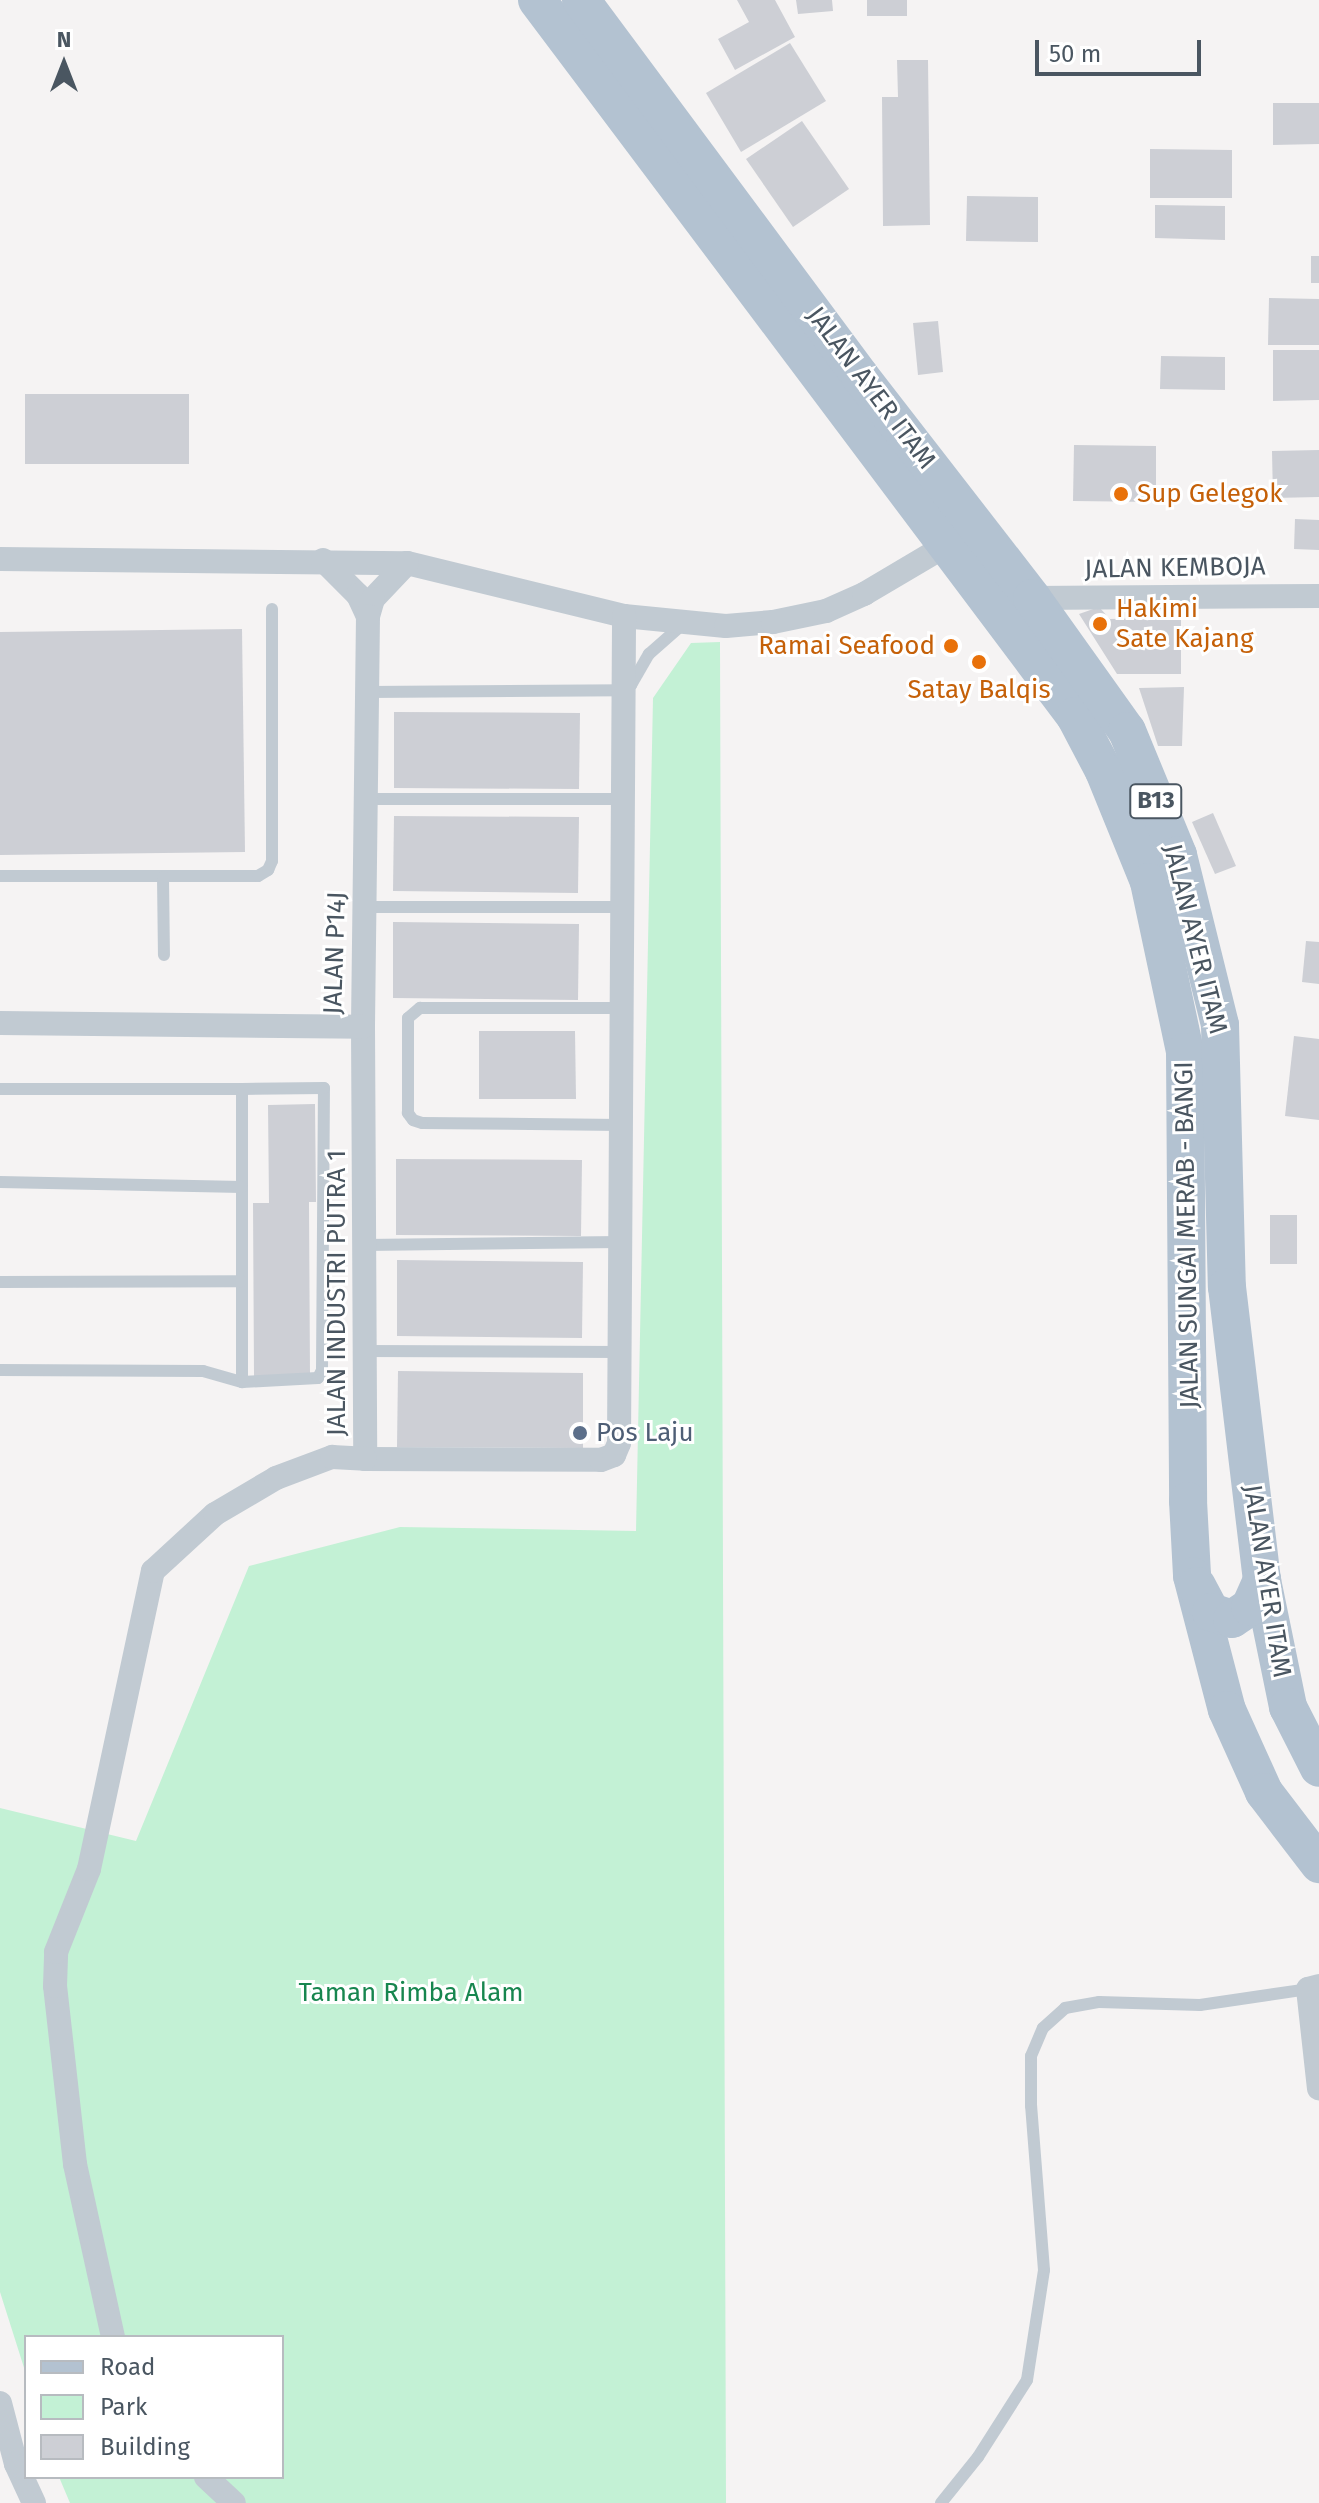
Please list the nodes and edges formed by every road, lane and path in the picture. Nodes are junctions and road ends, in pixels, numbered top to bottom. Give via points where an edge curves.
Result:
1 (508, 0) edge
2 (537, 0) edge
3 (584, 0) edge
4 (622, 113) junction
5 (947, 545) junction
6 (0, 559) edge
7 (323, 560) junction
8 (407, 563) junction
9 (1319, 596) edge
10 (272, 609) dead end
11 (1018, 609) junction
12 (368, 616) junction
13 (624, 616) junction
14 (683, 624) junction
15 (624, 690) junction
16 (367, 692) junction
17 (366, 799) junction
18 (623, 799) junction
19 (0, 876) edge
20 (163, 877) junction
21 (365, 907) junction
22 (622, 907) junction
23 (164, 955) dead end
24 (621, 1008) junction
25 (0, 1023) edge
26 (363, 1027) junction
27 (0, 1089) edge
28 (242, 1089) junction
29 (621, 1125) junction
30 (0, 1182) edge
31 (242, 1187) junction
32 (620, 1242) junction
33 (365, 1245) junction
34 (241, 1281) junction
35 (0, 1282) edge
36 (365, 1351) junction
37 (619, 1352) junction
38 (0, 1370) edge
39 (242, 1382) junction
40 (365, 1459) junction
41 (1192, 1576) junction
42 (1262, 1580) junction
43 (1288, 1707) junction
44 (1227, 1710) junction
45 (1319, 1768) edge
46 (1319, 1864) edge
47 (1314, 1988) edge
48 (1319, 2088) edge
49 (113, 2335) edge
50 (0, 2403) edge
51 (208, 2479) edge
52 (34, 2503) edge
53 (234, 2503) edge
54 (941, 2503) edge

1 - 4 main road via 560,65
2 - 4 main road, JALAN AYER ITAM / B13
3 - 11 main road, JALAN AYER ITAM / B13 via 860,376
4 - 5 main road, JALAN AYER ITAM / B13
5 - 11 main road, JALAN AYER ITAM / B13
5 - 14 street via 826,611 773,622
6 - 7 street
7 - 8 street
7 - 12 street via 358,595
8 - 12 street via 373,599
8 - 13 street
9 - 11 street, JALAN KEMBOJA
10 - 20 lane via 272,861 258,876
11 - 41 main road, JALAN SUNGAI MERAB - BANGI / B13 via 1104,771 1149,882 1175,992 1185,1052
11 - 42 main road, JALAN AYER ITAM / B13 via 1127,731 1178,855 1217,1011 1227,1287
12 - 16 street, JALAN P14J
13 - 14 street
13 - 15 street, JALAN INDUSTRI PUTRA 1
14 - 15 lane via 649,654
15 - 16 lane
15 - 18 street, JALAN INDUSTRI PUTRA 1
16 - 17 street, JALAN P14J
17 - 18 lane
17 - 21 street, JALAN P14J
18 - 22 street, JALAN INDUSTRI PUTRA 1
19 - 20 lane
20 - 23 lane
21 - 22 lane
21 - 26 street, JALAN P14J
22 - 24 street, JALAN INDUSTRI PUTRA 1
24 - 29 street, JALAN INDUSTRI PUTRA 1
24 - 29 lane via 420,1008 408,1018 408,1113 413,1120
25 - 26 street, JALAN P14J
26 - 33 street, JALAN INDUSTRI PUTRA 1
27 - 28 lane
28 - 31 lane
28 - 39 lane via 324,1088 322,1370 310,1381
29 - 32 street, JALAN INDUSTRI PUTRA 1
30 - 31 lane
31 - 34 lane
32 - 33 lane
32 - 37 street, JALAN INDUSTRI PUTRA 1
33 - 36 street, JALAN INDUSTRI PUTRA 1
34 - 35 lane
34 - 39 lane
36 - 37 lane
36 - 40 street, JALAN INDUSTRI PUTRA 1
37 - 40 street, JALAN INDUSTRI PUTRA 1 via 619,1443 614,1455 601,1460
38 - 39 lane via 203,1371
40 - 49 street via 332,1457 276,1478 215,1514 153,1571 89,1869 56,1952 55,1986 75,2164
41 - 42 main road via 1211,1612 1232,1619 1250,1607
41 - 44 main road, JALAN SUNGAI MERAB - BANGI / B13
42 - 43 main road, JALAN AYER ITAM / B13
43 - 44 main road via 1273,1678 1253,1669 1229,1679
43 - 45 main road, JALAN AYER ITAM / B13
44 - 46 main road, JALAN SUNGAI MERAB - BANGI / B13 via 1264,1792
47 - 48 street
47 - 54 lane via 1200,2005 1099,2002 1065,2008 1043,2028 1031,2056 1031,2106 1044,2270 1027,2380
50 - 52 street via 16,2464
51 - 53 street

